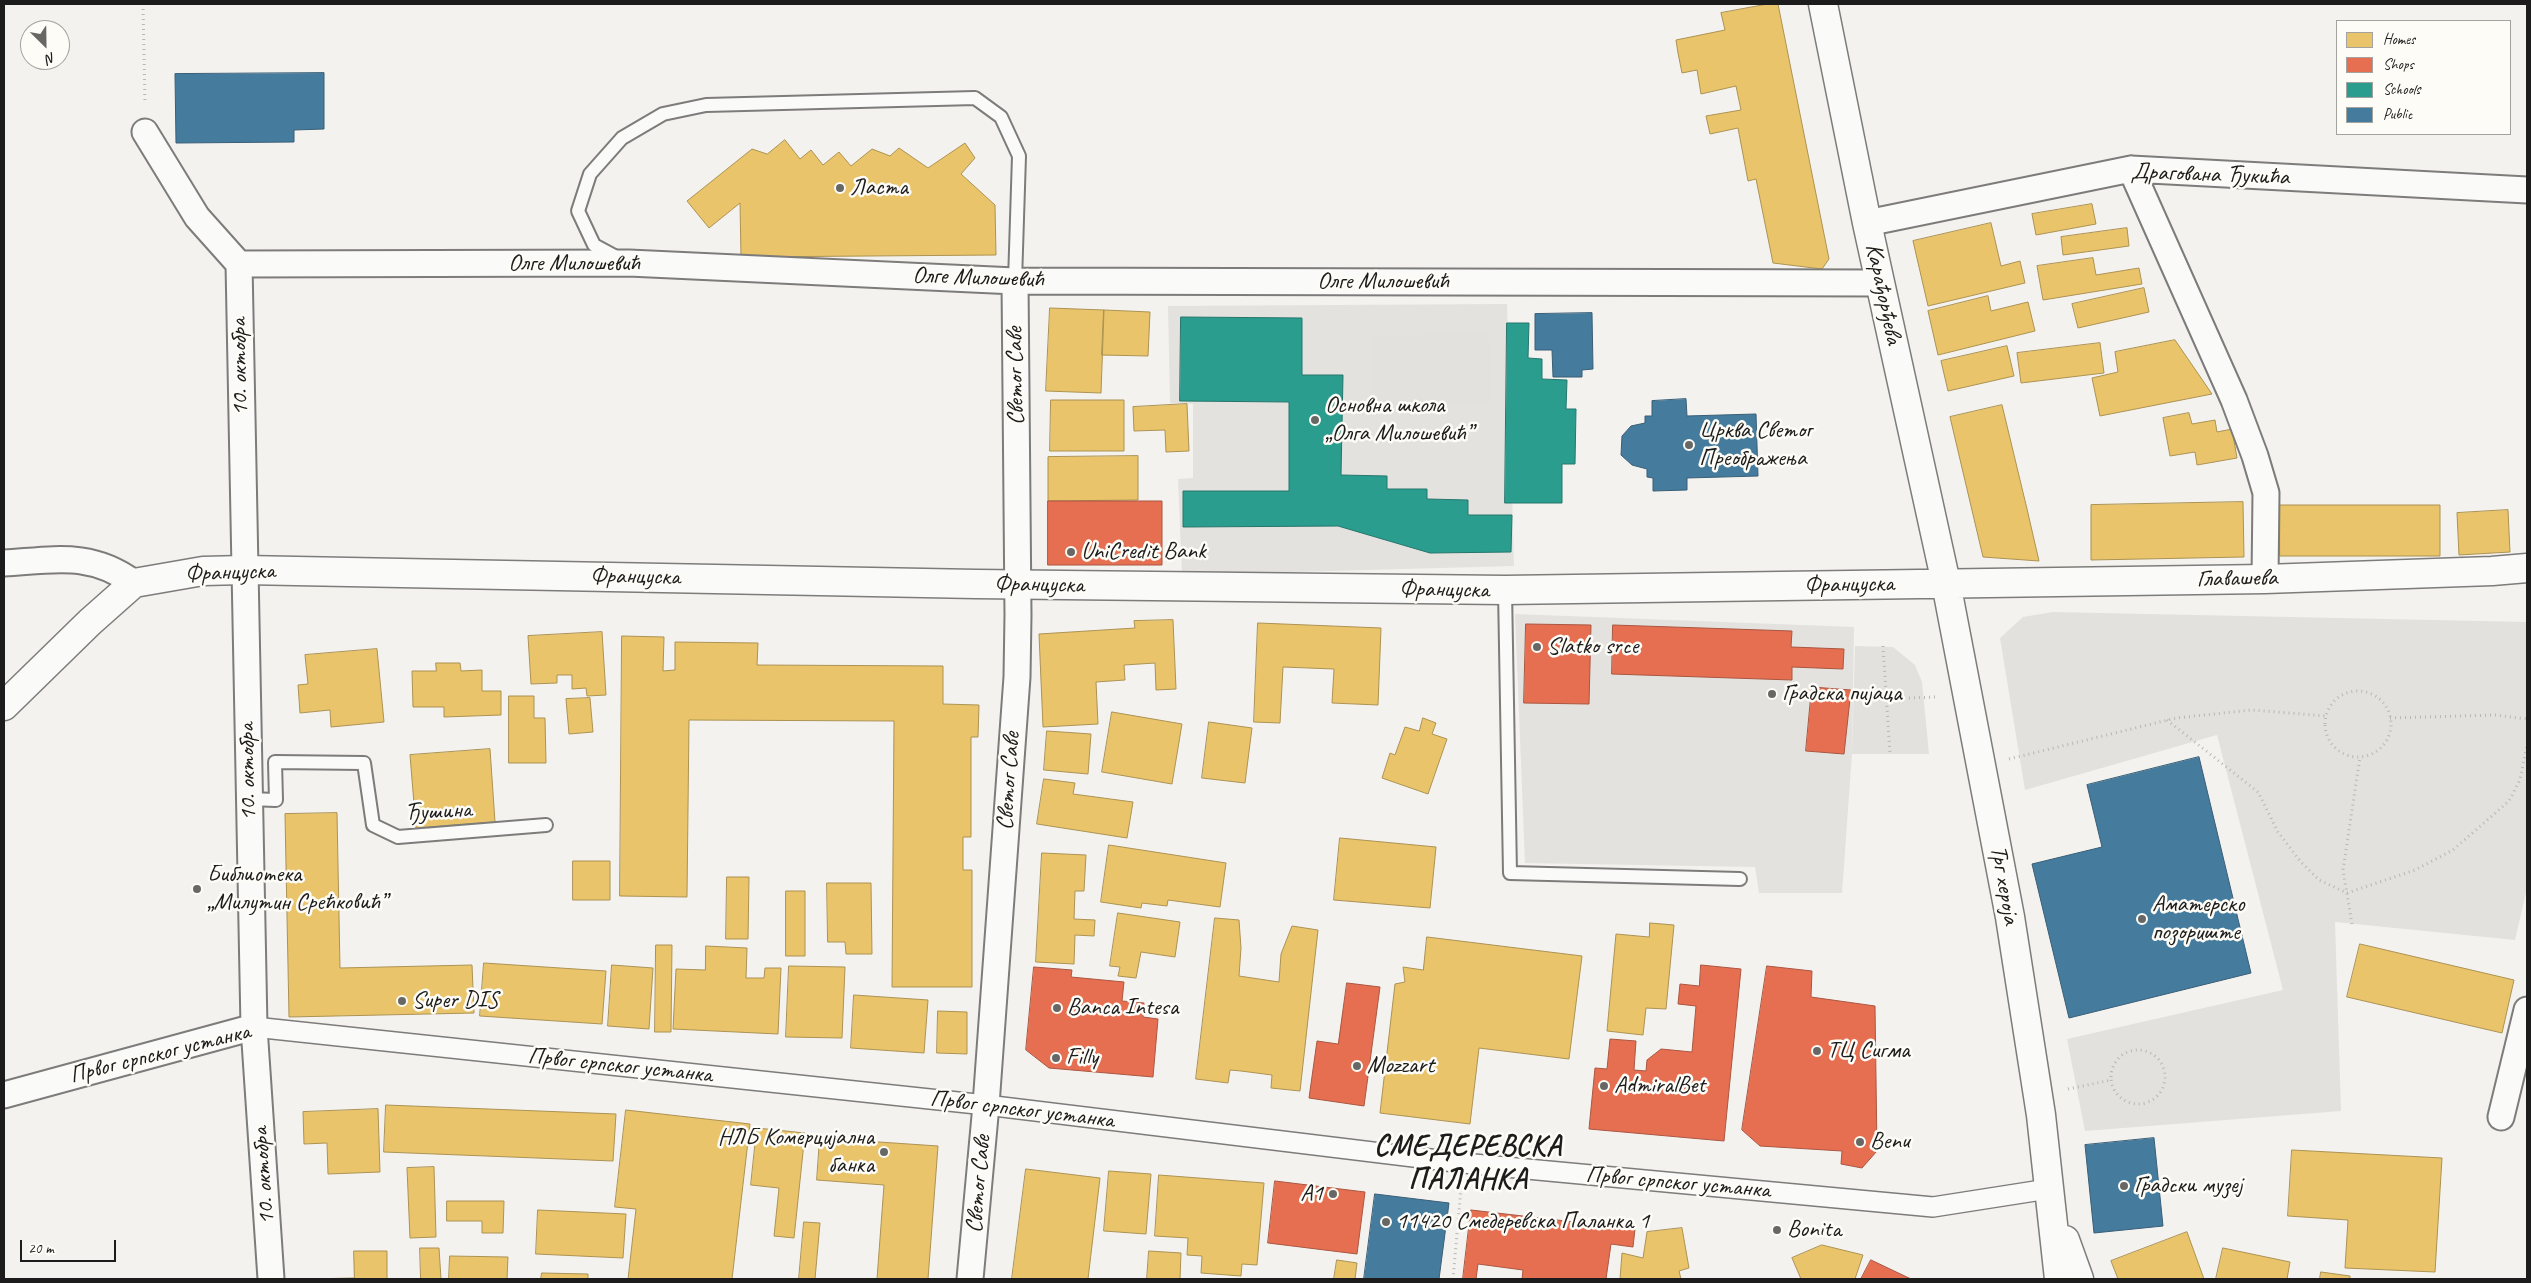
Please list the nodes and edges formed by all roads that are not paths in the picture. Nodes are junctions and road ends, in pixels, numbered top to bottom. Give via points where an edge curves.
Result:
1 (1822, 4) edge
2 (145, 132) road end
3 (2131, 169) junction
4 (2527, 190) edge
5 (1867, 223) junction
6 (629, 263) junction
7 (238, 264) junction
8 (1015, 281) junction
9 (1880, 283) junction
10 (4, 563) edge
11 (2527, 568) edge
12 (244, 570) junction
13 (2264, 579) junction
14 (134, 583) junction
15 (1946, 583) junction
16 (1017, 584) junction
17 (1505, 590) junction
18 (4, 706) edge
19 (249, 799) junction
20 (546, 825) dead end
21 (1740, 879) dead end
22 (2527, 1010) edge
23 (254, 1027) junction
24 (4, 1095) edge
25 (986, 1105) junction
26 (2501, 1117) dead end
27 (2048, 1189) junction
28 (271, 1279) edge
29 (970, 1279) edge
30 (2059, 1279) edge
31 (2079, 1279) edge

1 - 5 main road, Карађорђева
2 - 7 street via 197,217
3 - 4 street, Драгована Ђукића
3 - 5 street, Драгована Ђукића
3 - 13 street via 2234,400 2255,456 2266,493
5 - 9 main road, Карађорђева
6 - 7 street, Олге Милошевић
6 - 8 street, Олге Милошевић
6 - 8 lane via 594,245 578,211 590,174 622,138 663,114 706,105 975,98 1001,117 1018,156
7 - 12 street, 10. октобра
8 - 9 street, Олге Милошевић
8 - 16 street, Светог Саве
9 - 15 main road, Карађорђева
10 - 14 street via 80,559 117,570
11 - 13 main road, Главашева
12 - 14 main road, Француска via 203,571
12 - 16 main road, Француска
12 - 19 street, 10. октобра
13 - 15 main road, Главашева
14 - 18 main road
15 - 17 main road, Француска
15 - 27 main road, Трг хероја via 2010,917 2041,1115
16 - 17 main road, Француска
16 - 25 street, Светог Саве via 1017,677
17 - 21 lane via 1510,874
19 - 20 lane, Ђушина via 276,800 275,762 364,763 373,825 398,838
19 - 23 street, 10. октобра
22 - 26 street
23 - 24 street, Првог српског устанка
23 - 25 street, Првог српског устанка
23 - 28 street, 10. октобра
25 - 27 street, Првог српског устанка via 1463,1163 1933,1207
25 - 29 street, Светог Саве
27 - 30 main road, Трг хероја
27 - 31 main road, Трг хероја

